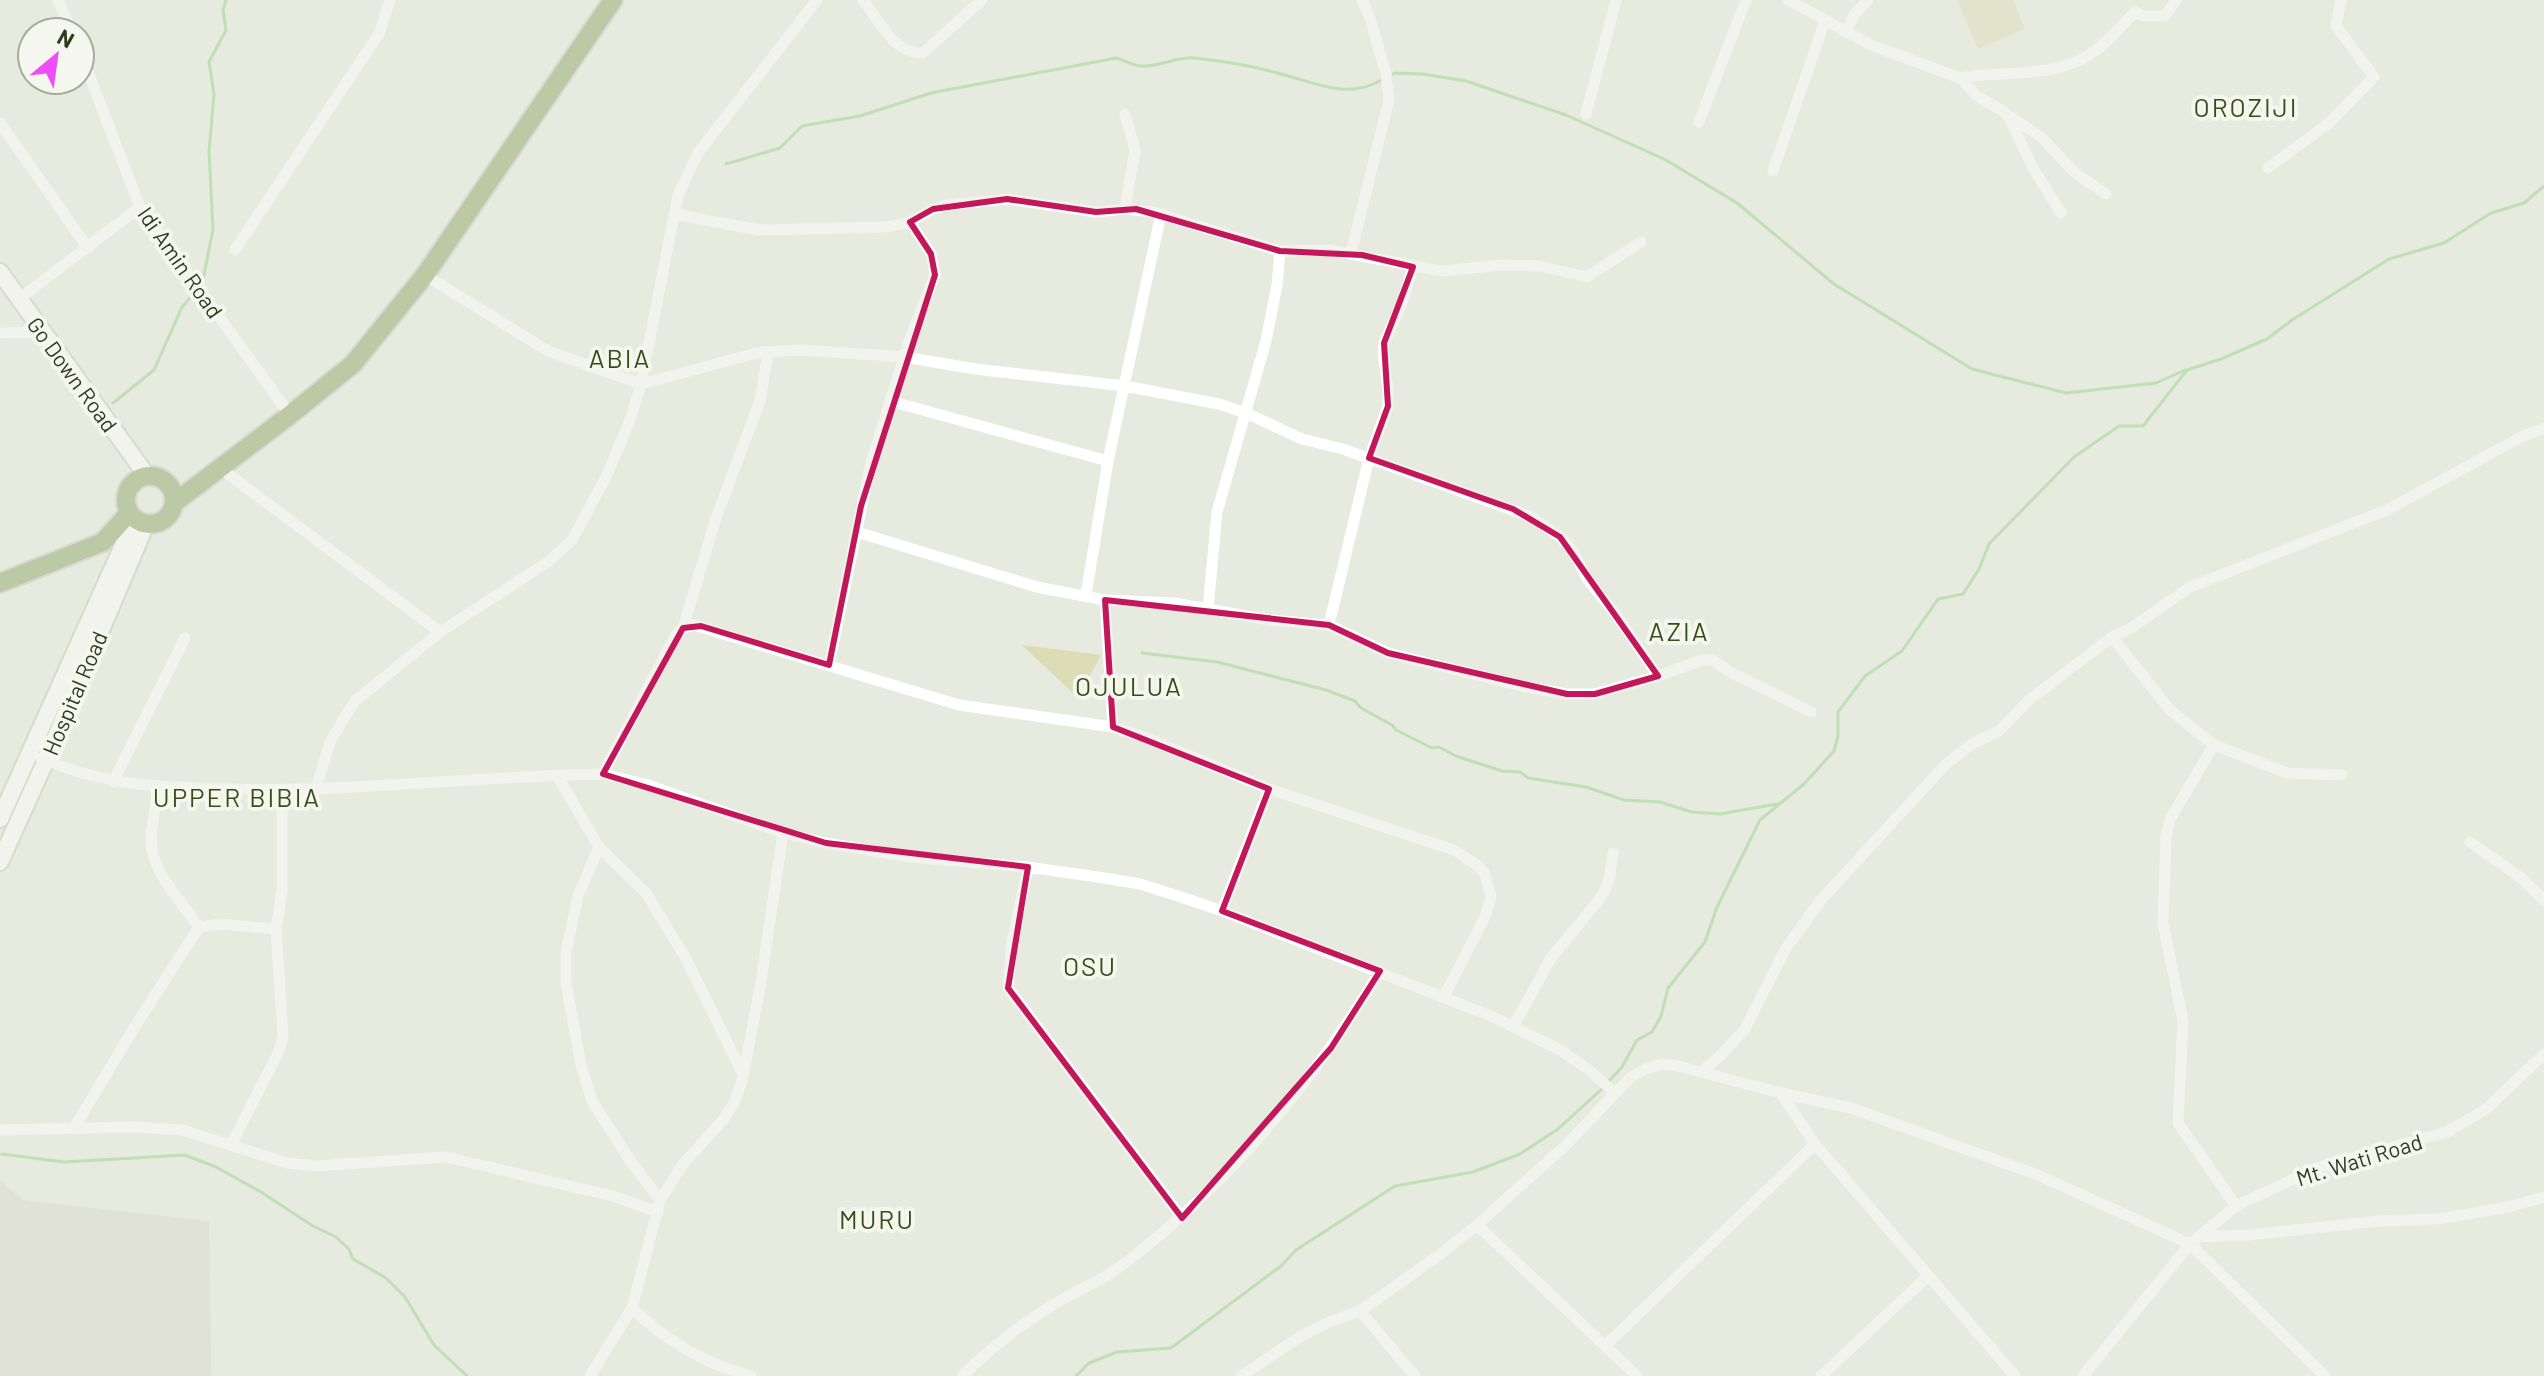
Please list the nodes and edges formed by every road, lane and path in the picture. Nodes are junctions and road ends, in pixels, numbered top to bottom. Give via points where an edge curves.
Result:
1 (390, 0) edge
2 (613, 0) edge
3 (815, 0) edge
4 (863, 0) edge
5 (982, 0) edge
6 (1362, 0) edge
7 (1616, 0) edge
8 (1746, 0) edge
9 (1788, 0) edge
10 (1868, 0) edge
11 (2176, 0) edge
12 (2341, 0) edge
13 (1825, 21) junction
14 (1846, 32) junction
15 (1960, 78) junction
16 (96, 93) edge
17 (1125, 114) dead end
18 (1586, 114) dead end
19 (2007, 115) junction
20 (1699, 122) dead end
21 (0, 123) edge
22 (2268, 168) dead end
23 (1773, 171) dead end
24 (2106, 194) dead end
25 (140, 207) junction
26 (1125, 209) junction
27 (2061, 213) dead end
28 (674, 214) junction
29 (1161, 214) junction
30 (910, 222) junction
31 (1641, 242) dead end
32 (88, 248) junction
33 (235, 250) dead end
34 (1280, 251) junction
35 (1351, 253) junction
36 (1413, 267) junction
37 (0, 272) edge
38 (425, 275) junction
39 (19, 299) junction
40 (42, 332) junction
41 (0, 333) edge
42 (768, 352) junction
43 (905, 357) junction
44 (641, 384) junction
45 (1125, 386) junction
46 (890, 401) junction
47 (1246, 413) junction
48 (290, 415) junction
49 (2544, 428) edge
50 (1369, 458) junction
51 (1108, 461) junction
52 (212, 473) junction
53 (147, 476) junction
54 (167, 483) junction
55 (174, 503) junction
56 (136, 519) junction
57 (857, 532) junction
58 (0, 583) edge
59 (1086, 595) junction
60 (1105, 600) junction
61 (1208, 609) junction
62 (1329, 625) junction
63 (683, 628) junction
64 (440, 632) junction
65 (2112, 637) junction
66 (185, 638) dead end
67 (829, 665) junction
68 (1658, 676) junction
69 (1811, 712) dead end
70 (1113, 727) junction
71 (2214, 745) junction
72 (38, 757) junction
73 (603, 774) junction
74 (557, 775) junction
75 (2342, 775) dead end
76 (113, 782) junction
77 (158, 787) junction
78 (316, 789) junction
79 (1269, 789) junction
80 (282, 791) junction
81 (0, 819) edge
82 (783, 833) junction
83 (2470, 842) dead end
84 (599, 847) junction
85 (1613, 853) dead end
86 (0, 862) edge
87 (1028, 867) junction
88 (2544, 900) edge
89 (1222, 911) junction
90 (199, 927) junction
91 (276, 929) junction
92 (1380, 971) junction
93 (1444, 996) junction
94 (1513, 1027) junction
95 (2544, 1054) edge
96 (1701, 1072) junction
97 (743, 1074) junction
98 (1615, 1093) junction
99 (1781, 1093) junction
100 (74, 1128) junction
101 (0, 1130) edge
102 (1815, 1144) junction
103 (231, 1145) junction
104 (2544, 1197) edge
105 (659, 1206) junction
106 (2236, 1206) junction
107 (1182, 1218) junction
108 (1477, 1225) junction
109 (2194, 1240) junction
110 (1927, 1277) junction
111 (632, 1308) junction
112 (1360, 1311) junction
113 (1606, 1345) junction
114 (590, 1376) edge
115 (751, 1376) edge
116 (962, 1376) edge
117 (1241, 1376) edge
118 (1415, 1376) edge
119 (1637, 1376) edge
120 (1821, 1376) edge
121 (2015, 1376) edge
122 (2083, 1376) edge
123 (2325, 1376) edge

1 - 33 street via 379,34
2 - 38 main road
3 - 28 street via 698,153 683,180
4 - 5 street via 896,43 911,53 924,52
6 - 35 street via 1389,100
7 - 18 street
8 - 20 street
9 - 13 street
10 - 14 street
11 - 15 street via 2165,16 2135,12 2103,45 2061,68
12 - 22 street via 2336,26 2374,77 2329,123
13 - 14 street
13 - 23 street
14 - 15 street
15 - 19 street
16 - 25 street, Idi Amin Road
17 - 26 street via 1135,143
19 - 24 street
19 - 27 street
21 - 32 street
25 - 32 street
25 - 48 street, Idi Amin Road
26 - 29 street
26 - 30 street via 1096,212 1007,199 947,205
28 - 30 street via 779,231
28 - 44 street
29 - 34 street
29 - 45 street
30 - 43 street via 931,254 935,275
31 - 36 street via 1587,277 1539,266 1442,271
32 - 39 street
34 - 35 street
34 - 47 street via 1266,341
35 - 36 street
36 - 50 street via 1384,343 1388,406
37 - 39 main road, Go Down Road
38 - 44 street via 548,351
38 - 48 main road via 353,364
39 - 40 main road, Go Down Road
40 - 41 street
40 - 53 main road, Go Down Road
42 - 43 street
42 - 44 street
42 - 63 street via 760,401 716,518
43 - 45 street
43 - 46 street
44 - 64 street via 607,475 572,540 548,562
45 - 47 street
45 - 51 street
46 - 51 street
46 - 57 street
47 - 50 street via 1302,439
47 - 61 street via 1217,512
48 - 52 main road
49 - 65 street via 2387,510 2201,581
50 - 62 street
50 - 68 street via 1513,509 1560,537
51 - 59 street
52 - 54 main road
52 - 55 main road
52 - 64 street
53 - 54 main road
53 - 56 main road via 130,485 126,494
54 - 55 main road
55 - 56 main road via 165,520
56 - 58 main road via 103,542
56 - 72 main road, Hospital Road
57 - 59 street via 1037,587
57 - 67 street
59 - 60 street
60 - 61 street
60 - 70 street
61 - 62 street
62 - 68 street via 1388,653 1567,694 1595,694
63 - 67 street via 701,626
63 - 73 street
64 - 78 street via 354,702 330,742
65 - 71 street via 2170,710
65 - 96 street via 2028,701 1999,731 1946,764 1821,900 1786,948 1750,1021
66 - 76 street
67 - 70 street via 978,710
68 - 69 street via 1712,660
70 - 79 street
71 - 75 street via 2287,773
71 - 106 street via 2170,819 2163,923 2183,1021 2178,1123
72 - 76 street
72 - 81 main road, Hospital Road
72 - 86 main road, Hospital Road
73 - 74 street
73 - 82 street
74 - 78 street
74 - 84 street
76 - 77 street
77 - 80 street
77 - 90 street via 153,855
78 - 80 street
79 - 89 street
79 - 93 street via 1454,850 1477,865 1489,886 1490,905
80 - 91 street via 282,891
82 - 87 street via 910,857
82 - 97 street
83 - 88 street
84 - 97 street via 646,893 685,957
84 - 105 street via 578,896 566,952 566,983 592,1101
85 - 94 street via 1602,896 1551,958
87 - 89 street via 1140,884
87 - 107 street via 1008,988
89 - 92 street
90 - 91 street
90 - 100 street
91 - 103 street via 283,1035
92 - 93 street
92 - 107 street via 1331,1048 1237,1163
93 - 94 street
94 - 98 street via 1560,1050
95 - 106 street, Mt. Wati Road via 2486,1109 2447,1132 2319,1167
96 - 98 street via 1662,1064 1638,1073
96 - 99 street
97 - 105 street via 729,1112 683,1164
98 - 108 street
99 - 102 street
99 - 109 street via 1851,1108 1990,1157
100 - 101 street
100 - 103 street via 182,1130
102 - 110 street
102 - 113 street
103 - 105 street via 287,1163 316,1166 457,1159
104 - 109 street via 2439,1219
105 - 111 street
106 - 109 street, Mt. Wati Road
107 - 116 street via 1118,1268 1025,1323
108 - 112 street
108 - 113 street
109 - 122 street, Mt. Wati Road
109 - 123 street
110 - 120 street
110 - 121 street
111 - 114 street
111 - 115 street via 681,1348
112 - 117 street via 1298,1338
112 - 118 street
113 - 119 street

